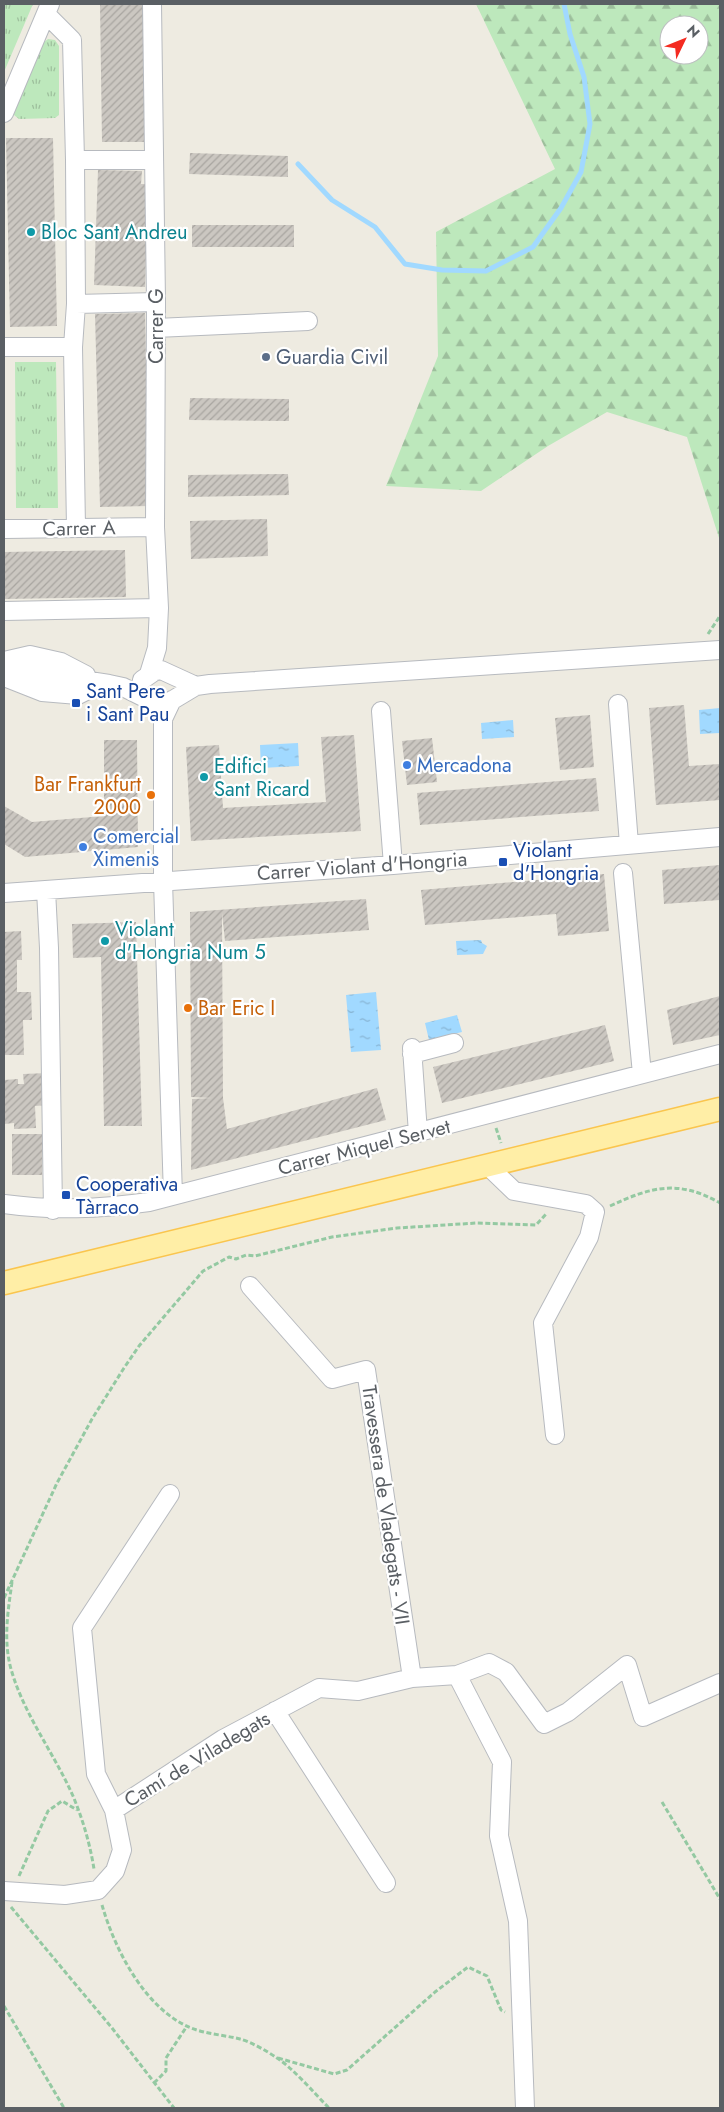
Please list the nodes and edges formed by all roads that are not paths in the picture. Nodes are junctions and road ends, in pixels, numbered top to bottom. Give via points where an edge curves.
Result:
1 (152, 4) edge
2 (48, 9) edge
3 (4, 113) edge
4 (75, 160) junction
5 (154, 160) junction
6 (156, 302) junction
7 (76, 304) junction
8 (308, 321) dead end
9 (156, 328) junction
10 (73, 347) junction
11 (4, 348) edge
12 (155, 527) junction
13 (76, 528) junction
14 (4, 529) edge
15 (159, 608) junction
16 (4, 611) edge
17 (720, 650) edge
18 (697, 651) junction
19 (4, 660) edge
20 (720, 660) edge
21 (4, 668) edge
22 (159, 675) junction
23 (4, 677) edge
24 (102, 683) junction
25 (196, 686) junction
26 (123, 687) junction
27 (173, 699) junction
28 (151, 701) junction
29 (618, 704) dead end
30 (381, 711) dead end
31 (163, 719) junction
32 (720, 837) edge
33 (629, 844) junction
34 (393, 865) junction
35 (623, 873) dead end
36 (163, 881) junction
37 (46, 890) junction
38 (4, 893) edge
39 (454, 1043) dead end
40 (720, 1054) edge
41 (642, 1074) junction
42 (720, 1109) edge
43 (418, 1133) junction
44 (497, 1163) junction
45 (173, 1196) junction
46 (4, 1204) edge
47 (53, 1210) junction
48 (4, 1282) edge
49 (250, 1286) dead end
50 (554, 1434) dead end
51 (170, 1494) dead end
52 (457, 1675) junction
53 (412, 1678) junction
54 (720, 1683) edge
55 (275, 1712) junction
56 (114, 1810) junction
57 (386, 1883) dead end
58 (7, 1892) edge
59 (525, 2108) edge

1 - 5 street, Carrer G
2 - 3 street
2 - 4 street via 72,40
4 - 5 street
4 - 7 street
5 - 6 street, Carrer G
6 - 7 street
6 - 9 street, Carrer G
7 - 10 street
8 - 9 street
9 - 12 street, Carrer G
10 - 11 street
10 - 13 street
12 - 13 street, Carrer A
12 - 15 street, Carrer G
13 - 14 street, Carrer A
15 - 16 street
15 - 22 street, Carrer G
17 - 18 street
18 - 20 street
18 - 25 street
19 - 24 street via 30,656 61,662
21 - 24 street
22 - 25 street
22 - 26 street
22 - 27 street via 178,686
22 - 28 street via 144,689
23 - 24 street via 42,692 78,695
24 - 26 street
25 - 27 street
26 - 28 street
27 - 28 street via 165,704
27 - 31 street
28 - 31 street
29 - 33 street
30 - 34 street
31 - 36 street
32 - 33 street, Carrer Violant d'Hongria
33 - 34 street, Carrer Violant d'Hongria
34 - 36 street, Carrer Violant d'Hongria
35 - 41 street
36 - 37 street, Carrer Violant d'Hongria
36 - 45 street
37 - 38 street, Carrer Violant d'Hongria
37 - 47 street
39 - 43 street via 412,1051
40 - 41 street, Carrer Miquel Servet
41 - 43 street, Carrer Miquel Servet
42 - 44 main road
43 - 45 street, Carrer Miquel Servet
44 - 48 main road
44 - 50 street via 514,1191 586,1204 595,1212 589,1237 543,1323
45 - 47 street, Carrer Miquel Servet via 102,1209
46 - 47 street, Carrer Miquel Servet
49 - 53 street, Travessera de Vladegats - VII via 332,1379 366,1370
51 - 56 street via 82,1628 96,1774
52 - 53 street, Camí de Viladegats
52 - 54 street, Camí de Viladegats via 489,1663 506,1672 544,1724 568,1712 627,1665 643,1717
52 - 59 street via 502,1762 499,1836 518,1921
53 - 55 street, Camí de Viladegats via 358,1691 319,1688
55 - 56 street, Camí de Viladegats via 223,1739
55 - 57 street
56 - 58 street, Camí de Viladegats via 122,1850 115,1871 98,1890 65,1895

